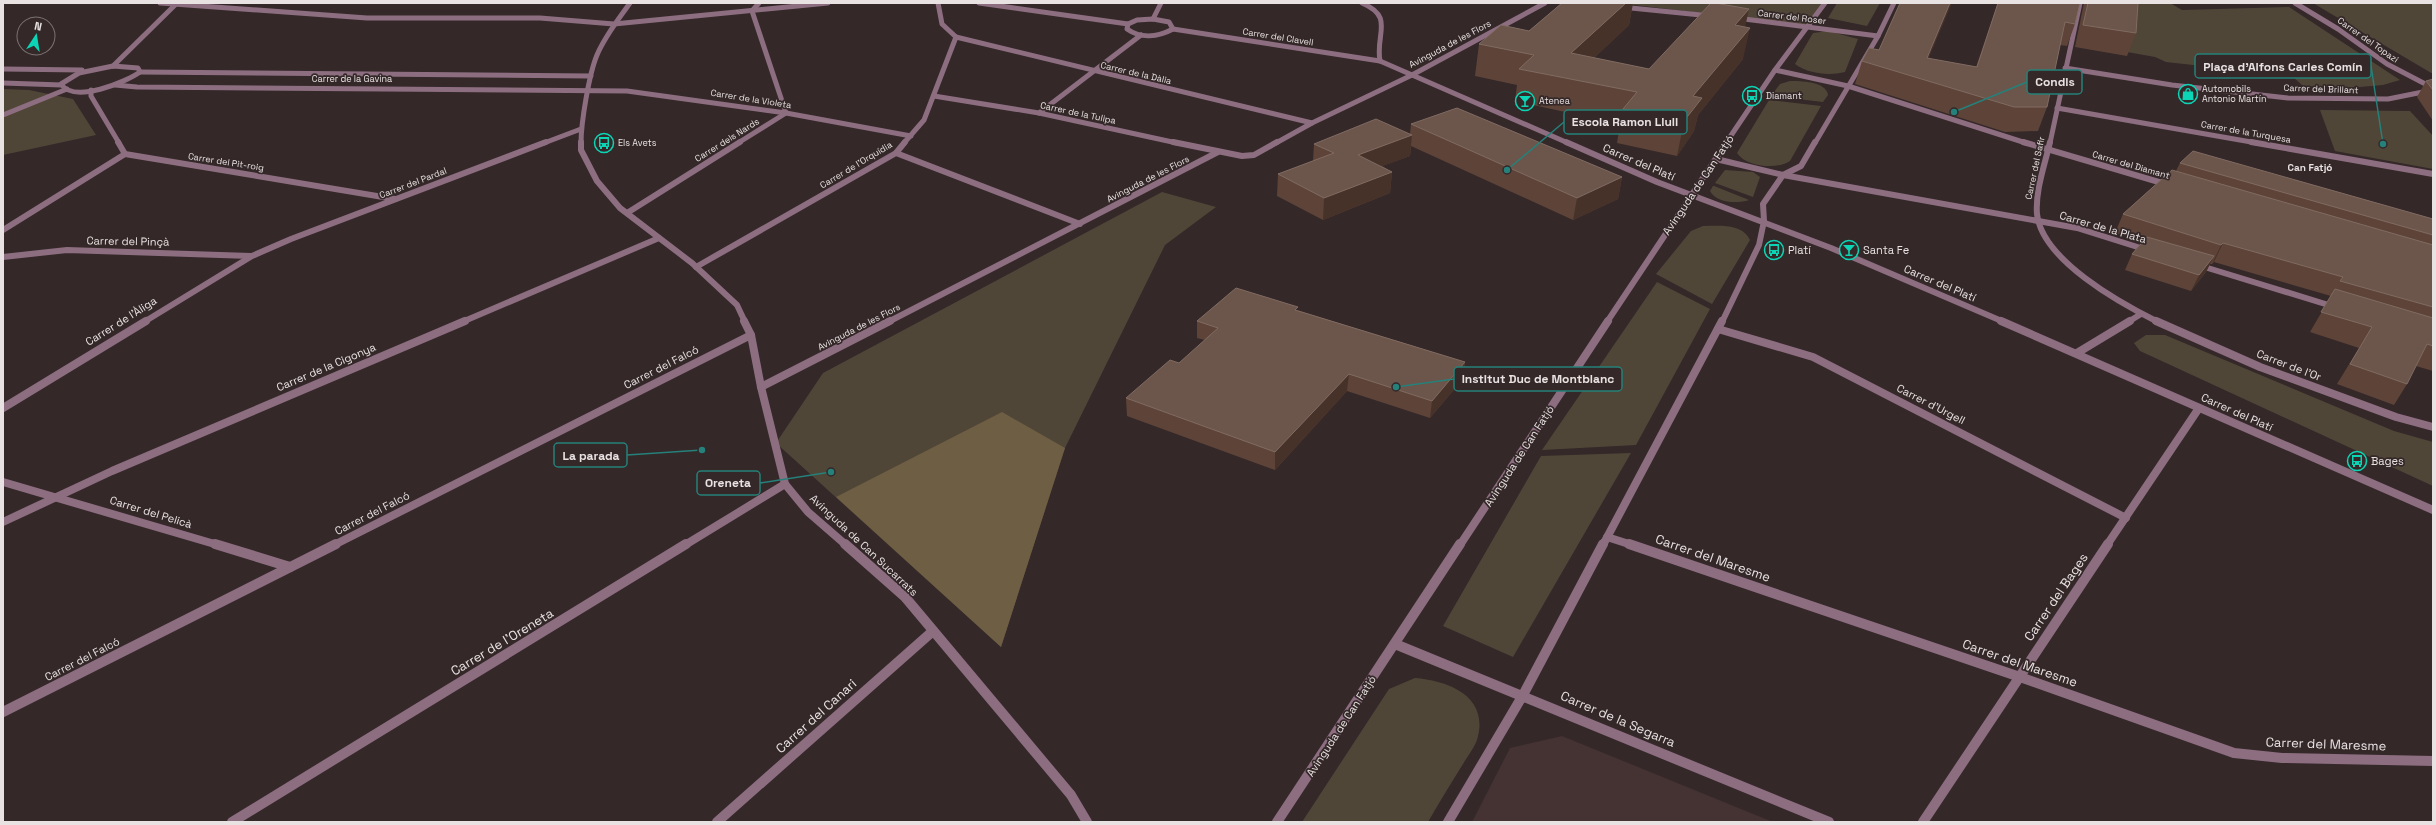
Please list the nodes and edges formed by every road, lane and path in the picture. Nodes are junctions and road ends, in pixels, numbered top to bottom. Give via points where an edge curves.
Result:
1 (160, 3) edge
2 (630, 3) edge
3 (759, 3) edge
4 (828, 3) edge
5 (938, 3) edge
6 (979, 3) edge
7 (1161, 3) edge
8 (1362, 3) edge
9 (1545, 3) edge
10 (1825, 3) edge
11 (1894, 3) edge
12 (2080, 3) edge
13 (2295, 3) edge
14 (176, 4) junction
15 (1616, 6) edge
16 (752, 11) junction
17 (1716, 16) edge
18 (1731, 18) edge
19 (1153, 19) junction
20 (614, 24) junction
21 (1128, 24) junction
22 (1809, 26) junction
23 (1173, 29) junction
24 (1141, 35) junction
25 (1878, 36) junction
26 (956, 37) junction
27 (1380, 61) junction
28 (114, 66) junction
29 (2065, 68) junction
30 (91, 69) junction
31 (3, 70) edge
32 (1775, 70) junction
33 (140, 72) junction
34 (1096, 72) junction
35 (1412, 75) junction
36 (591, 76) junction
37 (3, 83) edge
38 (62, 85) junction
39 (115, 85) junction
40 (1848, 86) junction
41 (2433, 89) edge
42 (67, 90) junction
43 (91, 90) junction
44 (588, 90) junction
45 (934, 96) junction
46 (2057, 108) junction
47 (786, 113) junction
48 (1039, 113) junction
49 (3, 115) edge
50 (1312, 123) junction
51 (581, 130) junction
52 (911, 136) junction
53 (2048, 150) junction
54 (1218, 152) junction
55 (896, 153) junction
56 (125, 154) junction
57 (1716, 159) junction
58 (2433, 174) edge
59 (1783, 175) junction
60 (2177, 188) edge
61 (1691, 194) junction
62 (396, 199) junction
63 (627, 213) junction
64 (2036, 220) junction
65 (1764, 221) junction
66 (1080, 224) junction
67 (3, 230) edge
68 (659, 238) junction
69 (2153, 252) edge
70 (252, 256) junction
71 (3, 257) edge
72 (2191, 263) edge
73 (696, 267) junction
74 (2342, 309) edge
75 (2141, 314) junction
76 (1718, 328) junction
77 (751, 335) junction
78 (2077, 353) junction
79 (761, 387) junction
80 (3, 408) edge
81 (2200, 408) junction
82 (2433, 427) edge
83 (3, 482) edge
84 (785, 484) junction
85 (55, 496) junction
86 (2433, 510) edge
87 (2126, 518) junction
88 (3, 522) edge
89 (1607, 537) junction
90 (290, 567) junction
91 (933, 631) junction
92 (1395, 644) junction
93 (2020, 677) junction
94 (1523, 695) junction
95 (3, 712) edge
96 (2433, 762) edge
97 (232, 822) edge
98 (717, 822) edge
99 (1087, 822) edge
100 (1277, 822) edge
101 (1448, 822) edge
102 (1829, 822) edge
103 (1923, 822) edge

1 - 14 street
2 - 20 street, Avinguda de Can Sucarrats
3 - 16 street
4 - 16 street
5 - 26 street via 942,24
6 - 21 street
7 - 19 street
8 - 27 street via 1380,12 1383,21 1377,53
9 - 35 street, Avinguda de les Flors
10 - 22 street, Avinguda de Can Fatjó
11 - 25 street
12 - 29 street, Carrer del Safir
13 - 41 street, Carrer del Topazi via 2328,22 2387,64
14 - 20 street via 367,18 540,18
14 - 28 street
15 - 17 street
16 - 20 street
16 - 47 street
18 - 22 street, Carrer del Roser
19 - 21 street via 1137,20
19 - 23 street via 1173,24
20 - 36 street, Avinguda de Can Sucarrats via 596,56
21 - 24 street via 1126,27 1130,32
22 - 25 street, Carrer del Roser
22 - 32 street, Avinguda de Can Fatjó
23 - 24 street via 1158,35
23 - 27 street, Carrer del Clavell
24 - 34 street
25 - 40 street
26 - 34 street, Carrer de la Dàlia
26 - 45 street, Carrer de l'Orquídia
27 - 35 street, Carrer del Clavell
28 - 30 street
28 - 33 street via 132,66
29 - 41 street, Carrer del Brillant via 2172,85 2288,98 2388,99
29 - 46 street, Carrer del Safir
30 - 31 street
30 - 38 street via 67,79
32 - 40 street
32 - 57 street, Avinguda de Can Fatjó
33 - 36 street, Carrer de la Gavina
33 - 39 street via 134,78
34 - 48 street
34 - 50 street, Carrer de la Dàlia
35 - 50 street, Avinguda de les Flors
35 - 61 street, Carrer del Platí via 1657,182
36 - 44 street, Avinguda de Can Sucarrats
37 - 38 street
38 - 42 street
39 - 43 street
39 - 44 street, Carrer de la Gavina
40 - 53 street, Carrer del Diamant
40 - 59 street via 1801,166
42 - 43 street
42 - 49 street
43 - 56 street via 91,96
44 - 47 street, Carrer de la Violeta via 643,92
44 - 51 street, Avinguda de Can Sucarrats
45 - 48 street, Carrer de la Tulipa
45 - 52 street, Carrer de l'Orquídia via 924,120
46 - 53 street, Carrer del Safir
46 - 58 street, Carrer de la Turquesa
47 - 52 street, Carrer de la Violeta
47 - 63 street, Carrer dels Nards
48 - 54 street, Carrer de la Tulipa
50 - 54 street, Avinguda de les Flors via 1254,154 1242,156
51 - 62 street, Carrer del Pardal
51 - 63 street, Avinguda de Can Sucarrats via 581,150 596,181
52 - 55 street, Carrer de l'Orquídia
53 - 60 street, Carrer del Diamant
53 - 64 street, Carrer del Safir via 2036,202
54 - 66 street, Avinguda de les Flors
55 - 66 street
55 - 73 street, Carrer de l'Orquídia
56 - 62 street, Carrer del Pit-roig
56 - 67 street
57 - 59 street, Carrer de la Plata
57 - 61 street, Avinguda de Can Fatjó
59 - 64 street, Carrer de la Plata
59 - 65 street via 1763,204
61 - 65 street, Carrer del Platí
61 - 92 street, Avinguda de Can Fatjó
62 - 70 street, Carrer del Pardal
63 - 68 street, Avinguda de Can Sucarrats
64 - 69 street, Carrer de la Plata via 2077,228
64 - 75 street, Carrer del Safir via 2050,246 2078,271
65 - 76 street via 1759,245
65 - 78 street, Carrer del Platí
66 - 79 street, Avinguda de les Flors
68 - 73 street, Avinguda de Can Sucarrats
68 - 85 street, Carrer de la Cigonya
70 - 71 street, Carrer del Pinçà via 67,250
70 - 80 street, Carrer de l'Àliga
72 - 74 street
73 - 77 street, Avinguda de Can Sucarrats via 737,306
75 - 78 street
75 - 82 street, Carrer de l'Or via 2258,366
76 - 87 street, Carrer d'Urgell via 1820,360
76 - 89 street
77 - 79 street, Avinguda de Can Sucarrats
77 - 90 street, Carrer del Falcó
78 - 81 street, Carrer del Platí
79 - 84 street, Avinguda de Can Sucarrats
81 - 86 street, Carrer del Platí
81 - 87 street, Carrer del Bages
83 - 85 street, Carrer del Pelicà
84 - 91 street, Avinguda de Can Sucarrats via 808,512 905,597
84 - 97 street, Carrer de l'Oreneta
85 - 88 street, Carrer de la Cigonya
85 - 90 street, Carrer del Pelicà
87 - 93 street, Carrer del Bages
89 - 93 street, Carrer del Maresme
89 - 94 street
90 - 95 street, Carrer del Falcó
91 - 98 street, Carrer del Canari
91 - 99 street, Avinguda de Can Sucarrats via 1071,795
92 - 94 street, Carrer de la Segarra
92 - 100 street, Avinguda de Can Fatjó
93 - 96 street, Carrer del Maresme via 2234,753 2282,758
93 - 103 street, Carrer del Bages
94 - 101 street
94 - 102 street, Carrer de la Segarra

